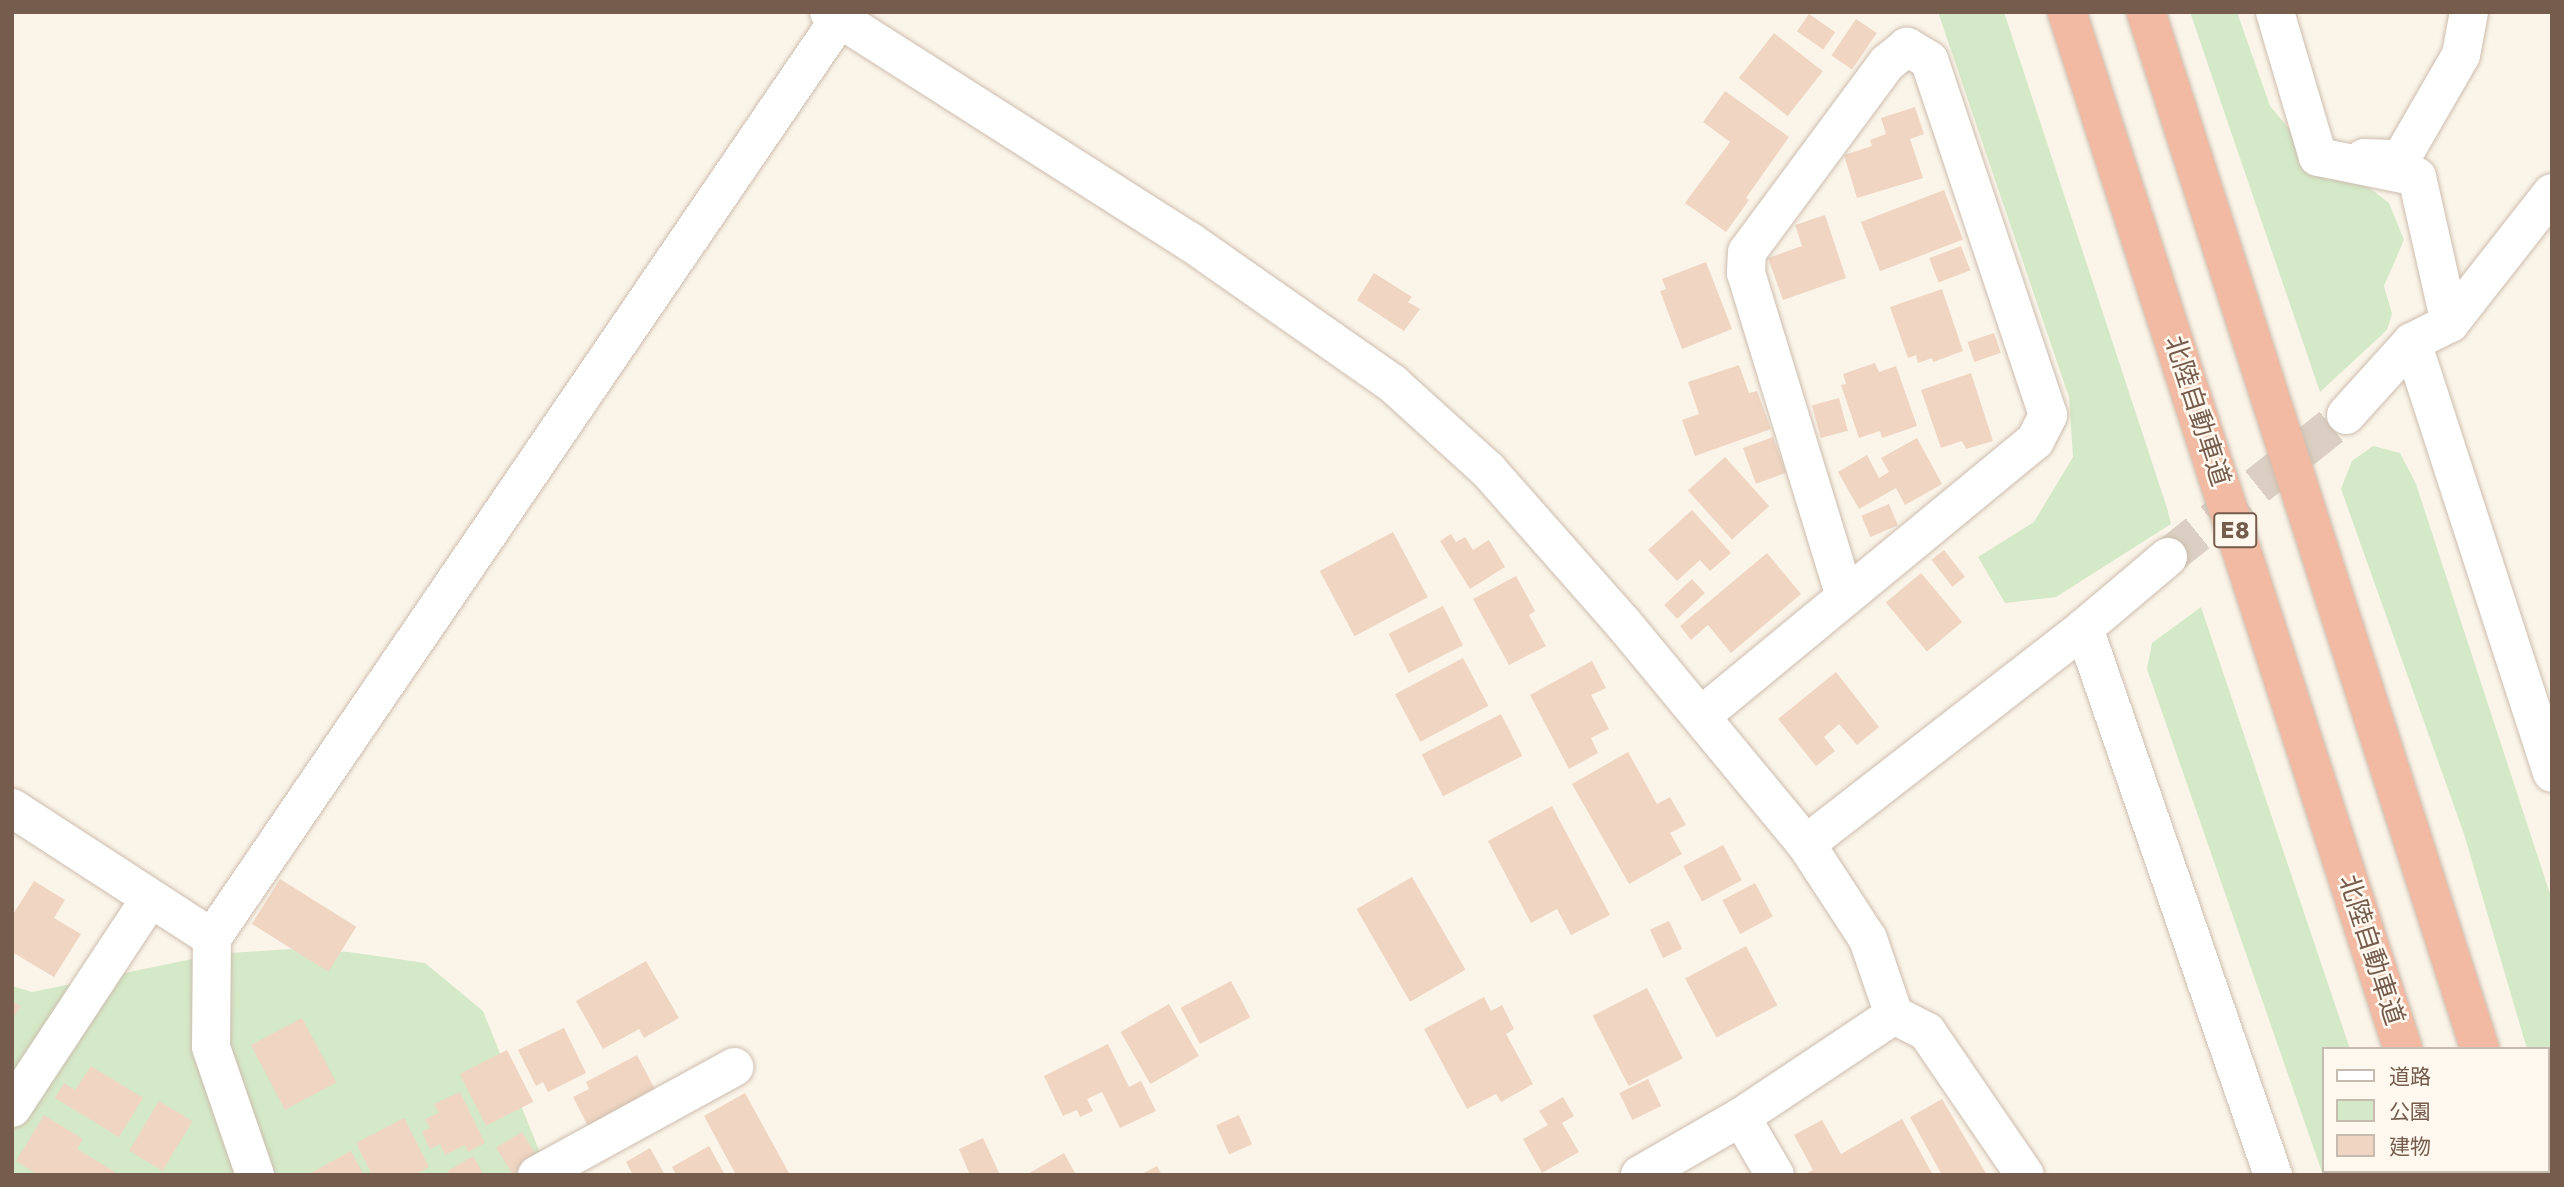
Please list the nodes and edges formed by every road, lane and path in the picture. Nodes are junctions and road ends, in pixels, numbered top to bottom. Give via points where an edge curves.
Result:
1 (2067, 12) edge
2 (2146, 12) edge
3 (2275, 12) edge
4 (2469, 12) edge
5 (838, 15) edge
6 (2318, 157) junction
7 (2552, 193) edge
8 (2450, 323) junction
9 (2412, 342) junction
10 (2346, 415) tunnel mouth
11 (2168, 557) tunnel mouth
12 (1845, 597) dead end
13 (2084, 628) junction
14 (1701, 716) junction
15 (2552, 773) edge
16 (12, 808) edge
17 (1806, 844) junction
18 (149, 900) junction
19 (212, 938) junction
20 (1895, 1015) junction
21 (2402, 1047) edge
22 (2479, 1047) edge
23 (734, 1067) dead end
24 (12, 1108) edge
25 (1741, 1117) junction
26 (255, 1175) edge
27 (537, 1175) edge
28 (1640, 1175) edge
29 (1775, 1175) edge
30 (2025, 1175) edge
31 (2273, 1175) edge

1 - 21 highway, 北陸自動車道 / E8
2 - 22 highway
3 - 6 street
4 - 6 street via 2461,55 2401,159
5 - 14 street via 1189,240 1392,383 1488,470
5 - 19 street
6 - 8 street via 2417,177
7 - 8 street
8 - 9 street
9 - 10 street
9 - 15 street
11 - 13 street
12 - 14 street via 1746,272 1747,252 1887,63 1907,47 1929,60 2048,415 2035,441
13 - 17 street
13 - 31 street
14 - 17 street
16 - 18 street
17 - 20 street via 1868,939
18 - 19 street
18 - 24 street
19 - 26 street via 211,1047
20 - 25 street
20 - 30 street via 1927,1032
23 - 27 street
25 - 28 street
25 - 29 street

